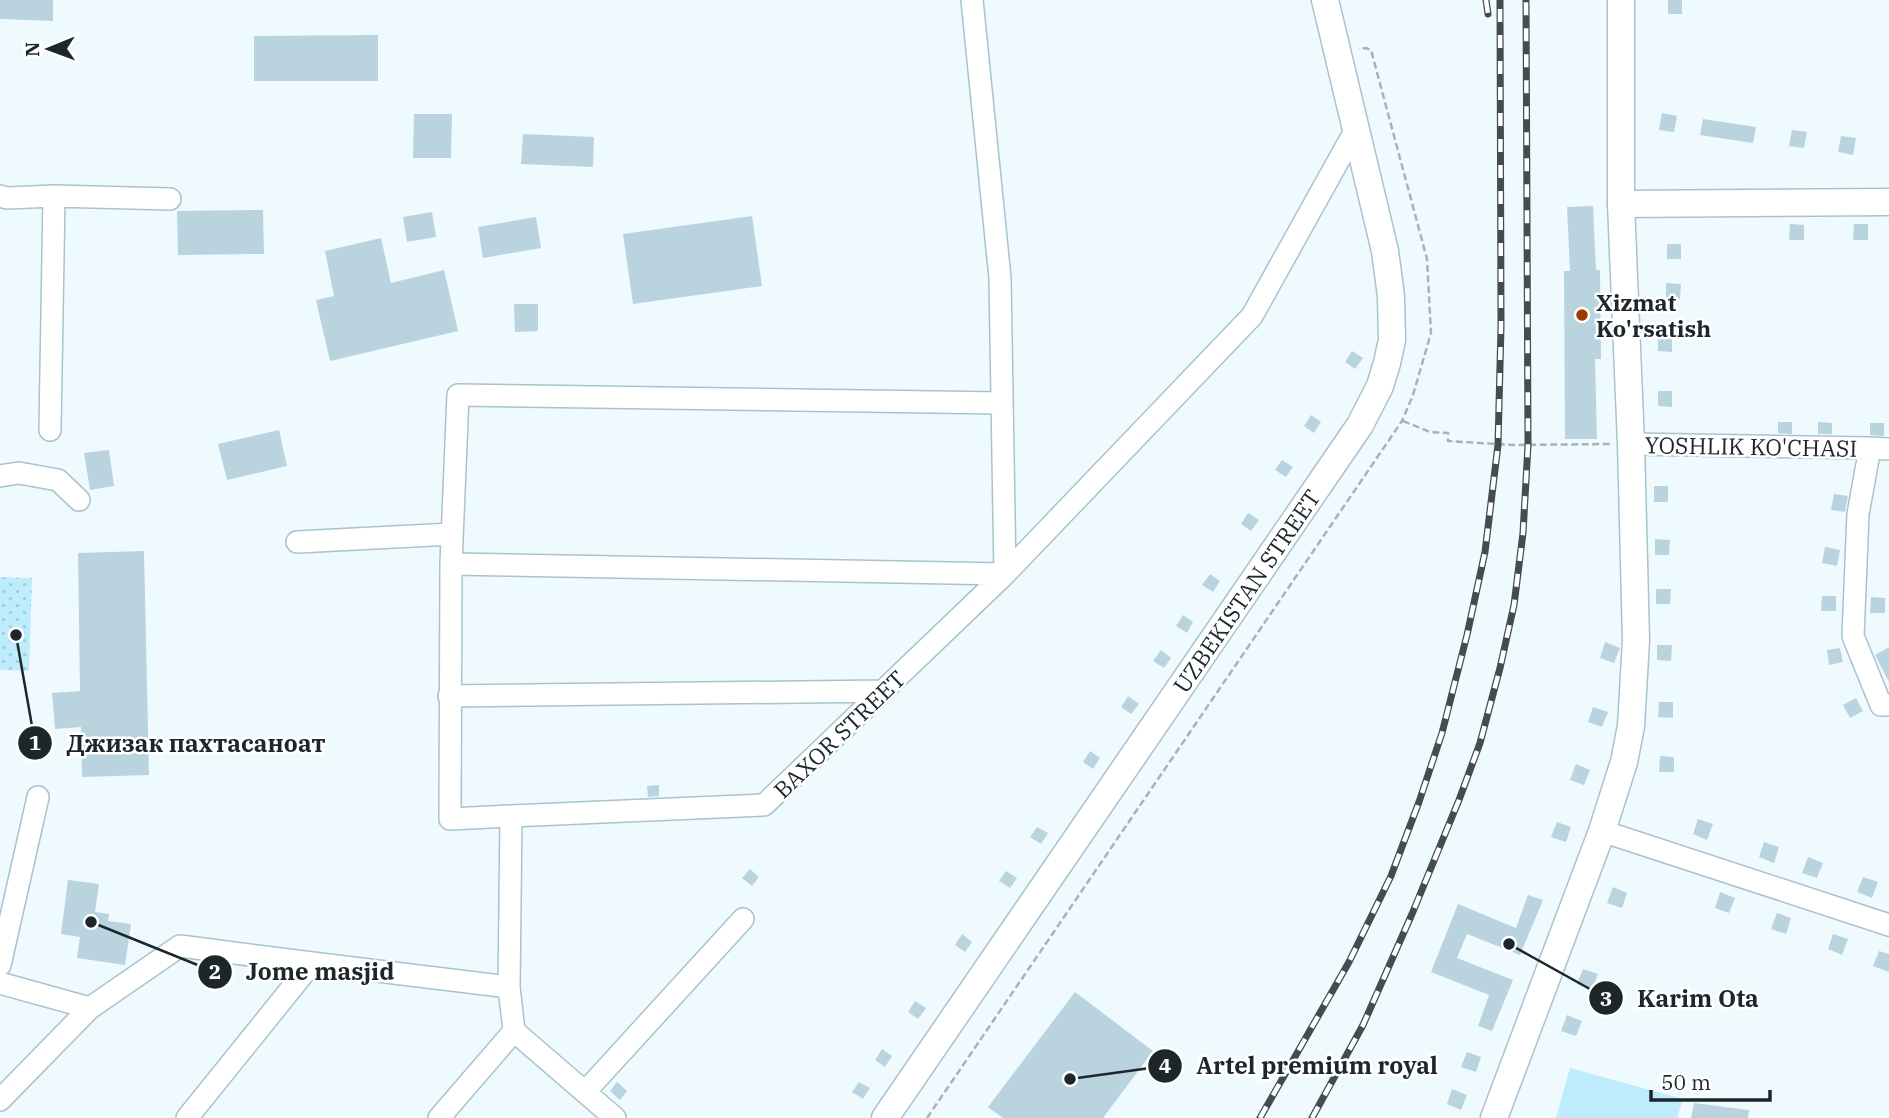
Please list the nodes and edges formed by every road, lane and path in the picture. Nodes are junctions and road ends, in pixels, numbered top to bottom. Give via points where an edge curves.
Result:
1 (972, 0) edge
2 (1325, 0) edge
3 (1339, 0) edge
4 (1621, 0) edge
5 (1356, 129) junction
6 (0, 195) edge
7 (54, 196) junction
8 (170, 199) dead end
9 (1889, 202) edge
10 (1621, 204) junction
11 (1001, 402) junction
12 (1402, 421) dead end
13 (50, 430) dead end
14 (1631, 444) junction
15 (1880, 448) edge
16 (0, 476) edge
17 (79, 500) dead end
18 (452, 534) junction
19 (297, 542) dead end
20 (451, 564) junction
21 (1005, 574) junction
22 (882, 691) junction
23 (449, 696) junction
24 (1889, 705) edge
25 (38, 797) dead end
26 (511, 816) junction
27 (1602, 831) junction
28 (743, 919) dead end
29 (1889, 925) edge
30 (312, 963) junction
31 (0, 965) edge
32 (0, 983) edge
33 (509, 987) junction
34 (90, 1008) junction
35 (514, 1031) junction
36 (585, 1092) junction
37 (0, 1100) edge
38 (612, 1117) edge
39 (187, 1118) edge
40 (439, 1118) edge
41 (885, 1118) edge
42 (905, 1118) edge
43 (1494, 1118) edge

1 - 11 street via 1000,278
2 - 5 main road, UZBEKISTAN STREET
3 - 42 main road, UZBEKISTAN STREET via 1404,281 1404,341 1384,412
4 - 10 main road
5 - 21 street, BAXOR STREET via 1252,316
5 - 41 main road, UZBEKISTAN STREET via 1385,251 1393,318 1387,363 1370,406
6 - 7 street
7 - 8 street
7 - 13 street
9 - 10 main road
10 - 14 main road
11 - 18 street via 458,395
11 - 21 street
12 - 14 path via 1430,432 1448,433 1448,441
14 - 15 street, YOSHLIK KO'CHASI
14 - 27 main road via 1634,689 1624,762
15 - 24 street, YOSHLIK KO'CHASI via 1858,514 1853,636 1881,705
16 - 17 street via 19,472 58,480
18 - 19 street
18 - 20 street
20 - 21 street
20 - 23 street
21 - 22 street, BAXOR STREET
22 - 23 street
22 - 26 street, BAXOR STREET via 764,805
23 - 26 street, BAXOR STREET via 450,819
25 - 31 street
26 - 33 street
27 - 29 street
27 - 43 main road
28 - 36 street
30 - 33 street
30 - 34 street via 180,946
30 - 39 street
32 - 34 street
33 - 35 street
34 - 37 street
35 - 36 street
35 - 40 street
36 - 38 street

